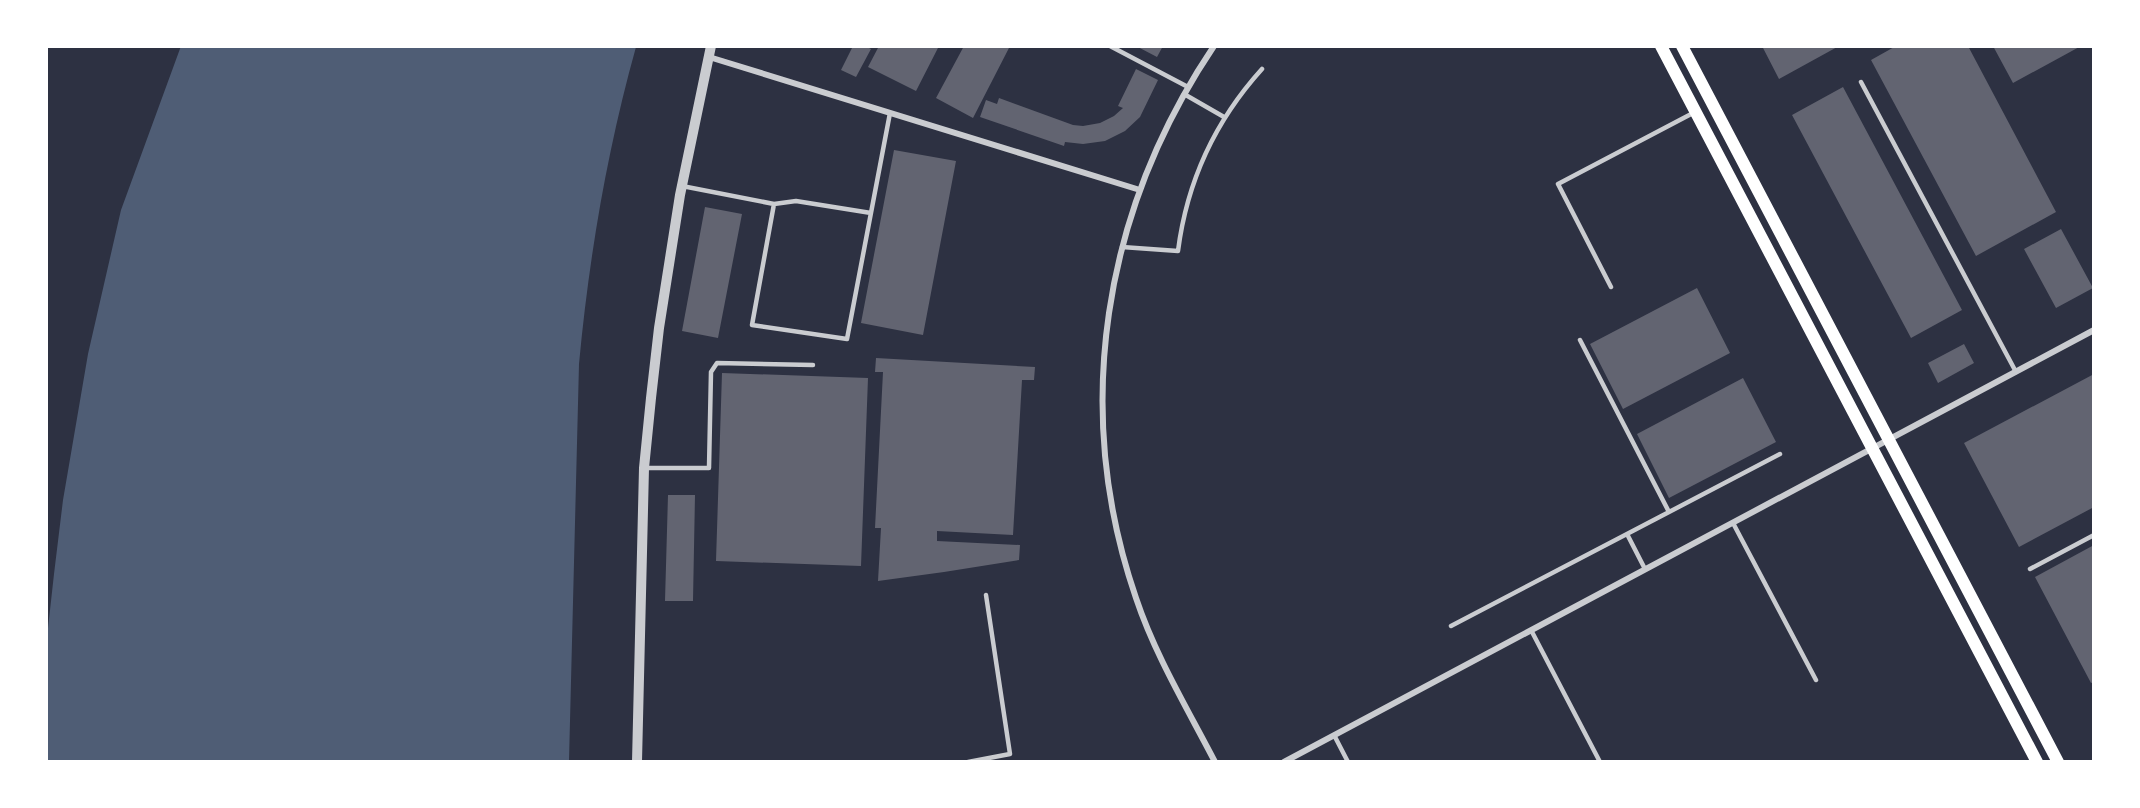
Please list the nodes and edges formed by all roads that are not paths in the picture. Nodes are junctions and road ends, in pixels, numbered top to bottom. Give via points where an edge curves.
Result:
1 (1110, 46) edge
2 (1214, 46) edge
3 (1661, 46) edge
4 (1682, 46) edge
5 (710, 52) edge
6 (1262, 69) dead end
7 (1861, 82) dead end
8 (1188, 87) junction
9 (1184, 94) junction
10 (1695, 112) junction
11 (890, 113) junction
12 (1224, 117) junction
13 (681, 186) junction
14 (1140, 190) junction
15 (774, 204) junction
16 (871, 213) junction
17 (1122, 247) junction
18 (1611, 287) dead end
19 (2094, 330) edge
20 (1580, 340) dead end
21 (813, 365) dead end
22 (2016, 372) junction
23 (1888, 440) junction
24 (1872, 448) junction
25 (1780, 454) dead end
26 (644, 468) junction
27 (1669, 512) junction
28 (1733, 523) junction
29 (1627, 534) junction
30 (2094, 535) edge
31 (1645, 569) junction
32 (2030, 569) dead end
33 (986, 595) dead end
34 (1451, 626) dead end
35 (1531, 630) junction
36 (1816, 680) dead end
37 (1334, 735) junction
38 (1010, 754) junction
39 (637, 762) edge
40 (968, 762) edge
41 (1011, 762) edge
42 (1215, 762) edge
43 (1284, 762) edge
44 (1348, 762) edge
45 (1600, 762) edge
46 (2037, 762) edge
47 (2058, 762) edge

1 - 8 lane
2 - 8 street
3 - 10 main road
4 - 23 main road
5 - 11 street
5 - 13 street
6 - 12 lane
7 - 22 lane
8 - 9 street
9 - 12 lane
9 - 14 street
10 - 18 lane via 1557,184
10 - 24 main road
11 - 14 street
11 - 16 lane
12 - 17 lane via 1193,182 1178,251
13 - 15 lane
13 - 26 street via 659,328
14 - 17 street
15 - 16 lane via 796,201
15 - 16 lane via 752,325 847,339
17 - 42 street via 1102,371 1104,446 1114,521 1150,636
19 - 22 street
20 - 27 lane
21 - 26 lane via 717,363 711,372 709,468
22 - 23 street
23 - 24 street
23 - 47 main road
24 - 28 street
24 - 46 main road
25 - 27 lane
26 - 39 street
27 - 29 lane
28 - 31 street
28 - 36 lane
29 - 31 lane
29 - 34 lane
30 - 32 lane
31 - 35 street
33 - 38 lane
35 - 37 street
35 - 45 lane
37 - 43 street
37 - 44 lane
38 - 40 lane
38 - 41 lane

